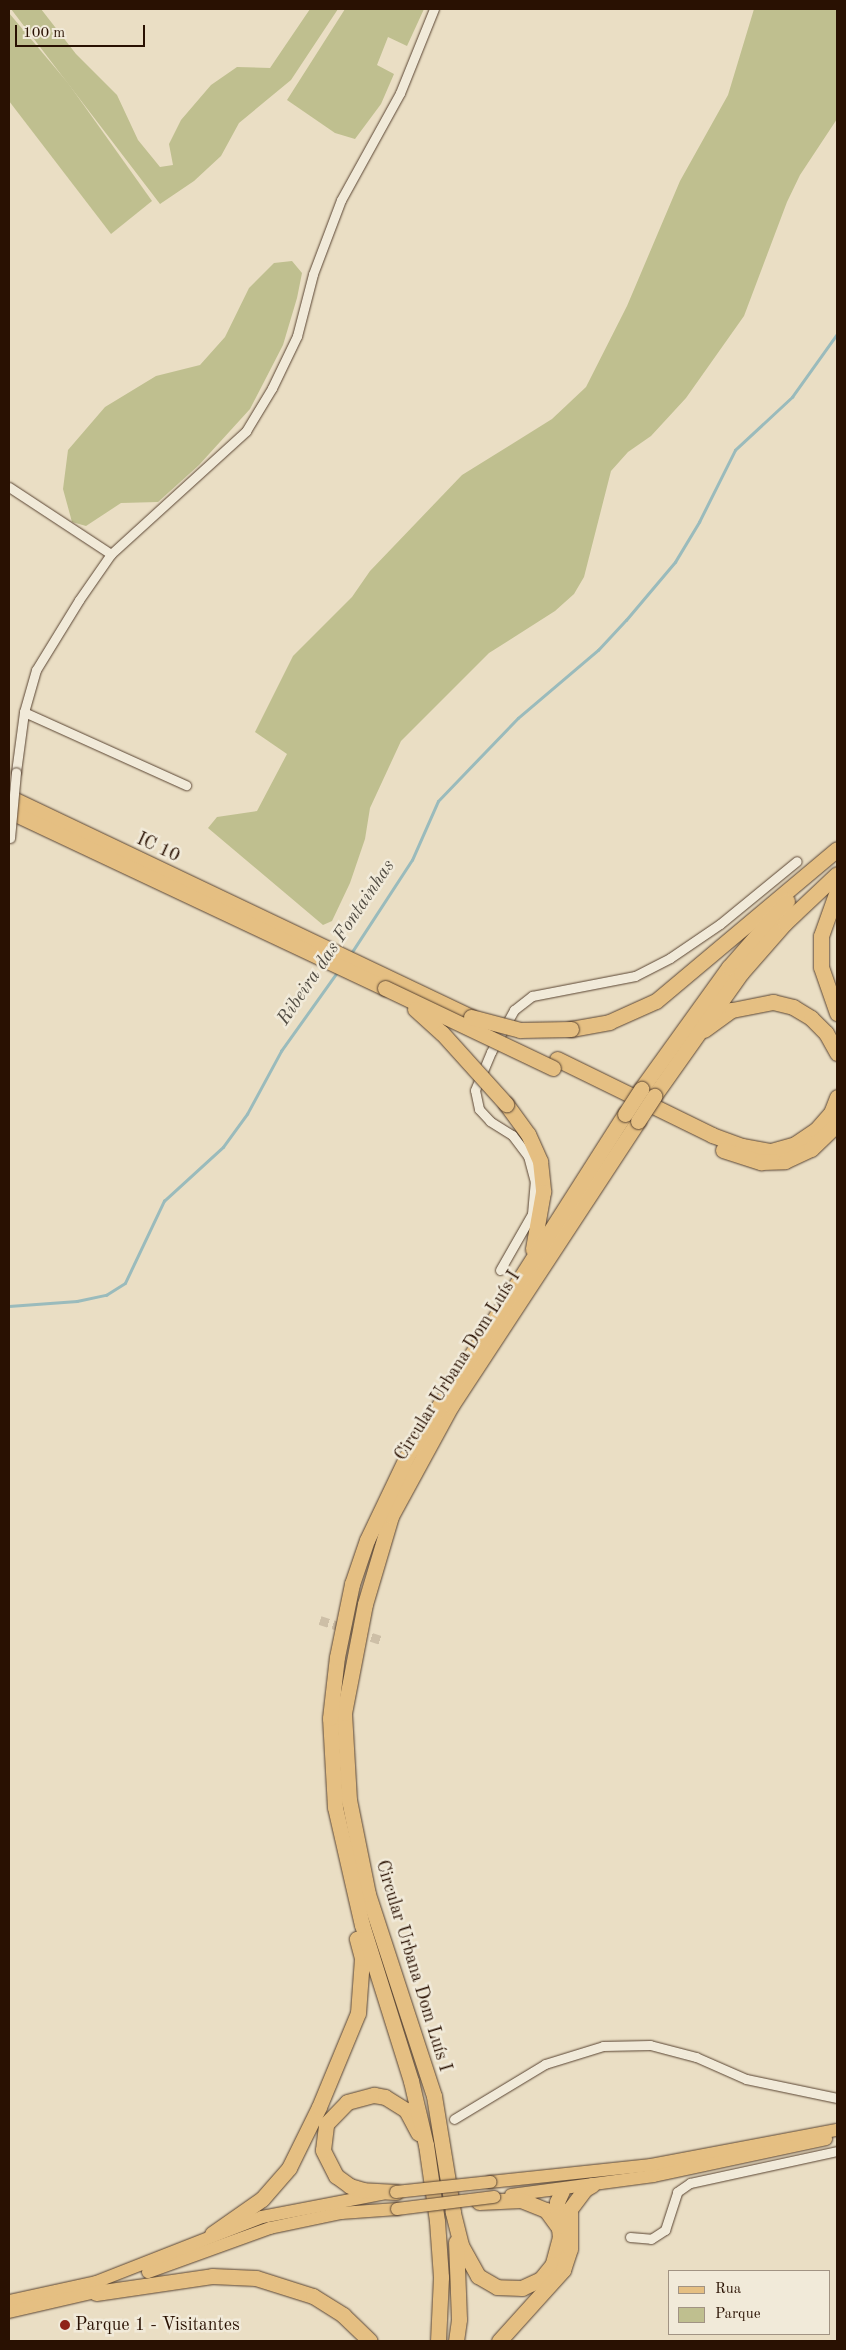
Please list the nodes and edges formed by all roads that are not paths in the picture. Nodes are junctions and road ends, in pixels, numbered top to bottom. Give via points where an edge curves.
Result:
1 (434, 9) edge
2 (9, 487) edge
3 (110, 554) junction
4 (24, 712) junction
5 (186, 784) dead end
6 (9, 797) edge
7 (9, 811) edge
8 (9, 841) edge
9 (837, 849) edge
10 (796, 861) dead end
11 (837, 874) edge
12 (837, 891) edge
13 (385, 988) junction
14 (837, 1013) edge
15 (471, 1017) junction
16 (684, 1051) junction
17 (837, 1053) edge
18 (555, 1064) junction
19 (647, 1093) junction
20 (837, 1097) edge
21 (631, 1117) junction
22 (837, 1124) edge
23 (532, 1257) junction
24 (500, 1270) dead end
25 (335, 1807) junction
26 (837, 2098) edge
27 (454, 2119) dead end
28 (837, 2130) edge
29 (837, 2136) edge
30 (837, 2151) edge
31 (630, 2168) junction
32 (543, 2178) junction
33 (431, 2183) junction
34 (592, 2185) junction
35 (562, 2191) junction
36 (396, 2192) junction
37 (465, 2201) junction
38 (570, 2209) junction
39 (456, 2226) junction
40 (559, 2228) junction
41 (212, 2234) junction
42 (630, 2238) dead end
43 (96, 2293) junction
44 (9, 2300) edge
45 (9, 2312) edge
46 (370, 2341) edge
47 (438, 2341) edge
48 (456, 2341) edge
49 (499, 2341) edge

1 - 3 street via 400,93 341,200 313,274 297,336 272,388 246,431
2 - 3 street
3 - 4 street via 36,670
4 - 5 street
4 - 8 street, bridge
6 - 15 highway, IC 10 / IC 10
7 - 13 highway, IC 10
9 - 15 highway, IC 10, bridge via 656,1001 609,1022 571,1029 520,1030
9 - 19 highway, Circular Urbana Dom Luís I via 729,967
10 - 24 street via 720,924 670,958 635,976 532,996 514,1010 475,1090 479,1109 490,1121 512,1135 528,1156 536,1182 532,1214
11 - 16 highway, Circular Urbana Dom Luís I via 764,946
12 - 14 highway via 820,936 821,967
13 - 18 highway, IC 10, bridge
13 - 23 highway, IC 10, bridge via 433,1024 506,1104 528,1134 542,1177 542,1206
15 - 18 highway, IC 10, bridge
16 - 17 highway via 704,1030 732,1010 773,1002 793,1007 811,1018 826,1033
16 - 19 highway, Circular Urbana Dom Luís I
18 - 20 highway, IC 10 via 712,1135 742,1146 770,1151 795,1144 816,1130 831,1113
18 - 22 highway, IC 10 via 678,1130 738,1156 761,1162 785,1161 811,1149
19 - 21 highway, Circular Urbana Dom Luís I, bridge
21 - 23 highway, Circular Urbana Dom Luís I
21 - 39 highway, Circular Urbana Dom Luís I via 451,1406 391,1516 365,1604 344,1713 349,1800 368,1894 434,2096
23 - 25 highway, Circular Urbana Dom Luís I via 406,1456 367,1540 352,1584 336,1657 330,1718
25 - 33 highway, Circular Urbana Dom Luís I via 362,1925 420,2116
25 - 41 highway via 349,1906 362,1958 358,2013 319,2107 289,2168 262,2200
26 - 27 street via 746,2079 696,2056 650,2045 603,2046 545,2064
28 - 31 main road
29 - 34 main road via 800,2147
30 - 42 street via 690,2184 677,2192 665,2230 651,2239
31 - 32 main road
31 - 35 main road via 617,2174 573,2180
32 - 35 main road
32 - 36 main road, bridge
33 - 36 highway via 417,2129 406,2110 374,2094 347,2102 326,2124 322,2142 326,2161 336,2176 350,2186
33 - 47 highway via 441,2277
34 - 35 main road
34 - 38 highway
35 - 37 main road, bridge
35 - 38 highway
35 - 40 highway via 557,2202
36 - 41 main road via 262,2217
37 - 40 highway via 531,2201 546,2210
37 - 43 main road, bridge via 341,2213 270,2228
38 - 49 highway via 570,2249 563,2270
39 - 40 highway via 467,2259 478,2276 497,2288 510,2290 533,2285 549,2272 559,2246
39 - 48 highway via 459,2318
41 - 44 main road via 96,2282
43 - 45 main road
43 - 46 highway via 212,2276 256,2278 313,2296 343,2315

